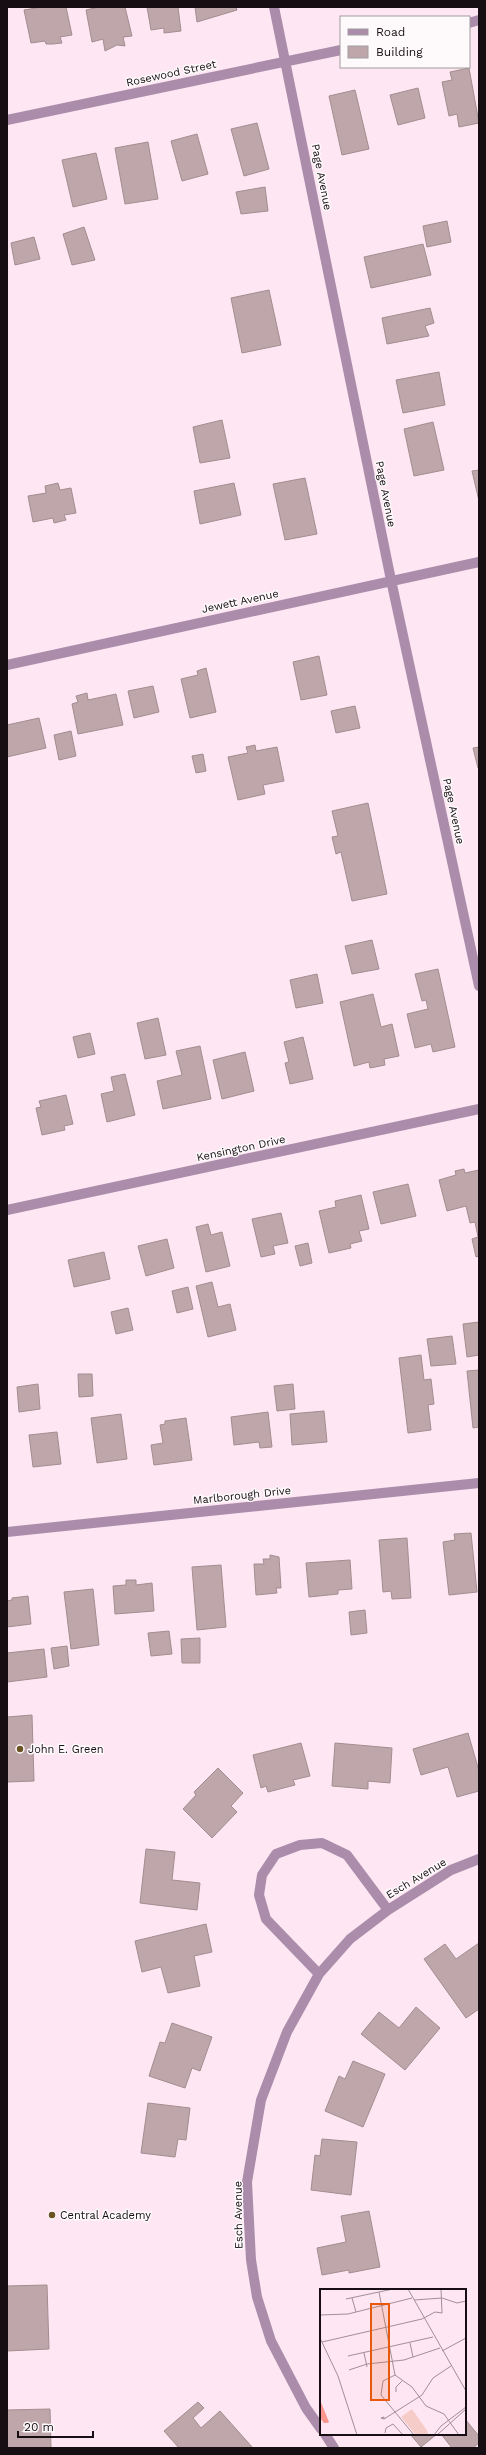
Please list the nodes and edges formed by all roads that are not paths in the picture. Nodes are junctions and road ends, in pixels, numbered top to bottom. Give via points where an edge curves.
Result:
1 (274, 7) edge
2 (340, 50) edge
3 (286, 61) junction
4 (7, 120) edge
5 (479, 562) edge
6 (391, 580) junction
7 (7, 665) edge
8 (479, 986) edge
9 (479, 1109) edge
10 (7, 1210) edge
11 (479, 1483) edge
12 (7, 1532) edge
13 (479, 1859) edge
14 (388, 1910) junction
15 (319, 1974) junction
16 (320, 2428) edge
17 (325, 2435) edge
18 (334, 2448) edge

1 - 3 street, Page Avenue
2 - 3 street, Rosewood Street
3 - 4 street, Rosewood Street
3 - 6 street, Page Avenue
5 - 6 street, Jewett Avenue
6 - 7 street, Jewett Avenue
6 - 8 street, Page Avenue
9 - 10 street, Kensington Drive
11 - 12 street, Marlborough Drive
13 - 14 street, Esch Avenue via 451,1870
14 - 15 street, Esch Avenue via 350,1939
14 - 15 street, Esch Avenue via 347,1855 322,1843 300,1845 276,1854 262,1875 260,1896 266,1919
15 - 16 street, Esch Avenue via 287,2032 261,2100 247,2182 251,2260 257,2298 271,2341 306,2408
17 - 18 street

